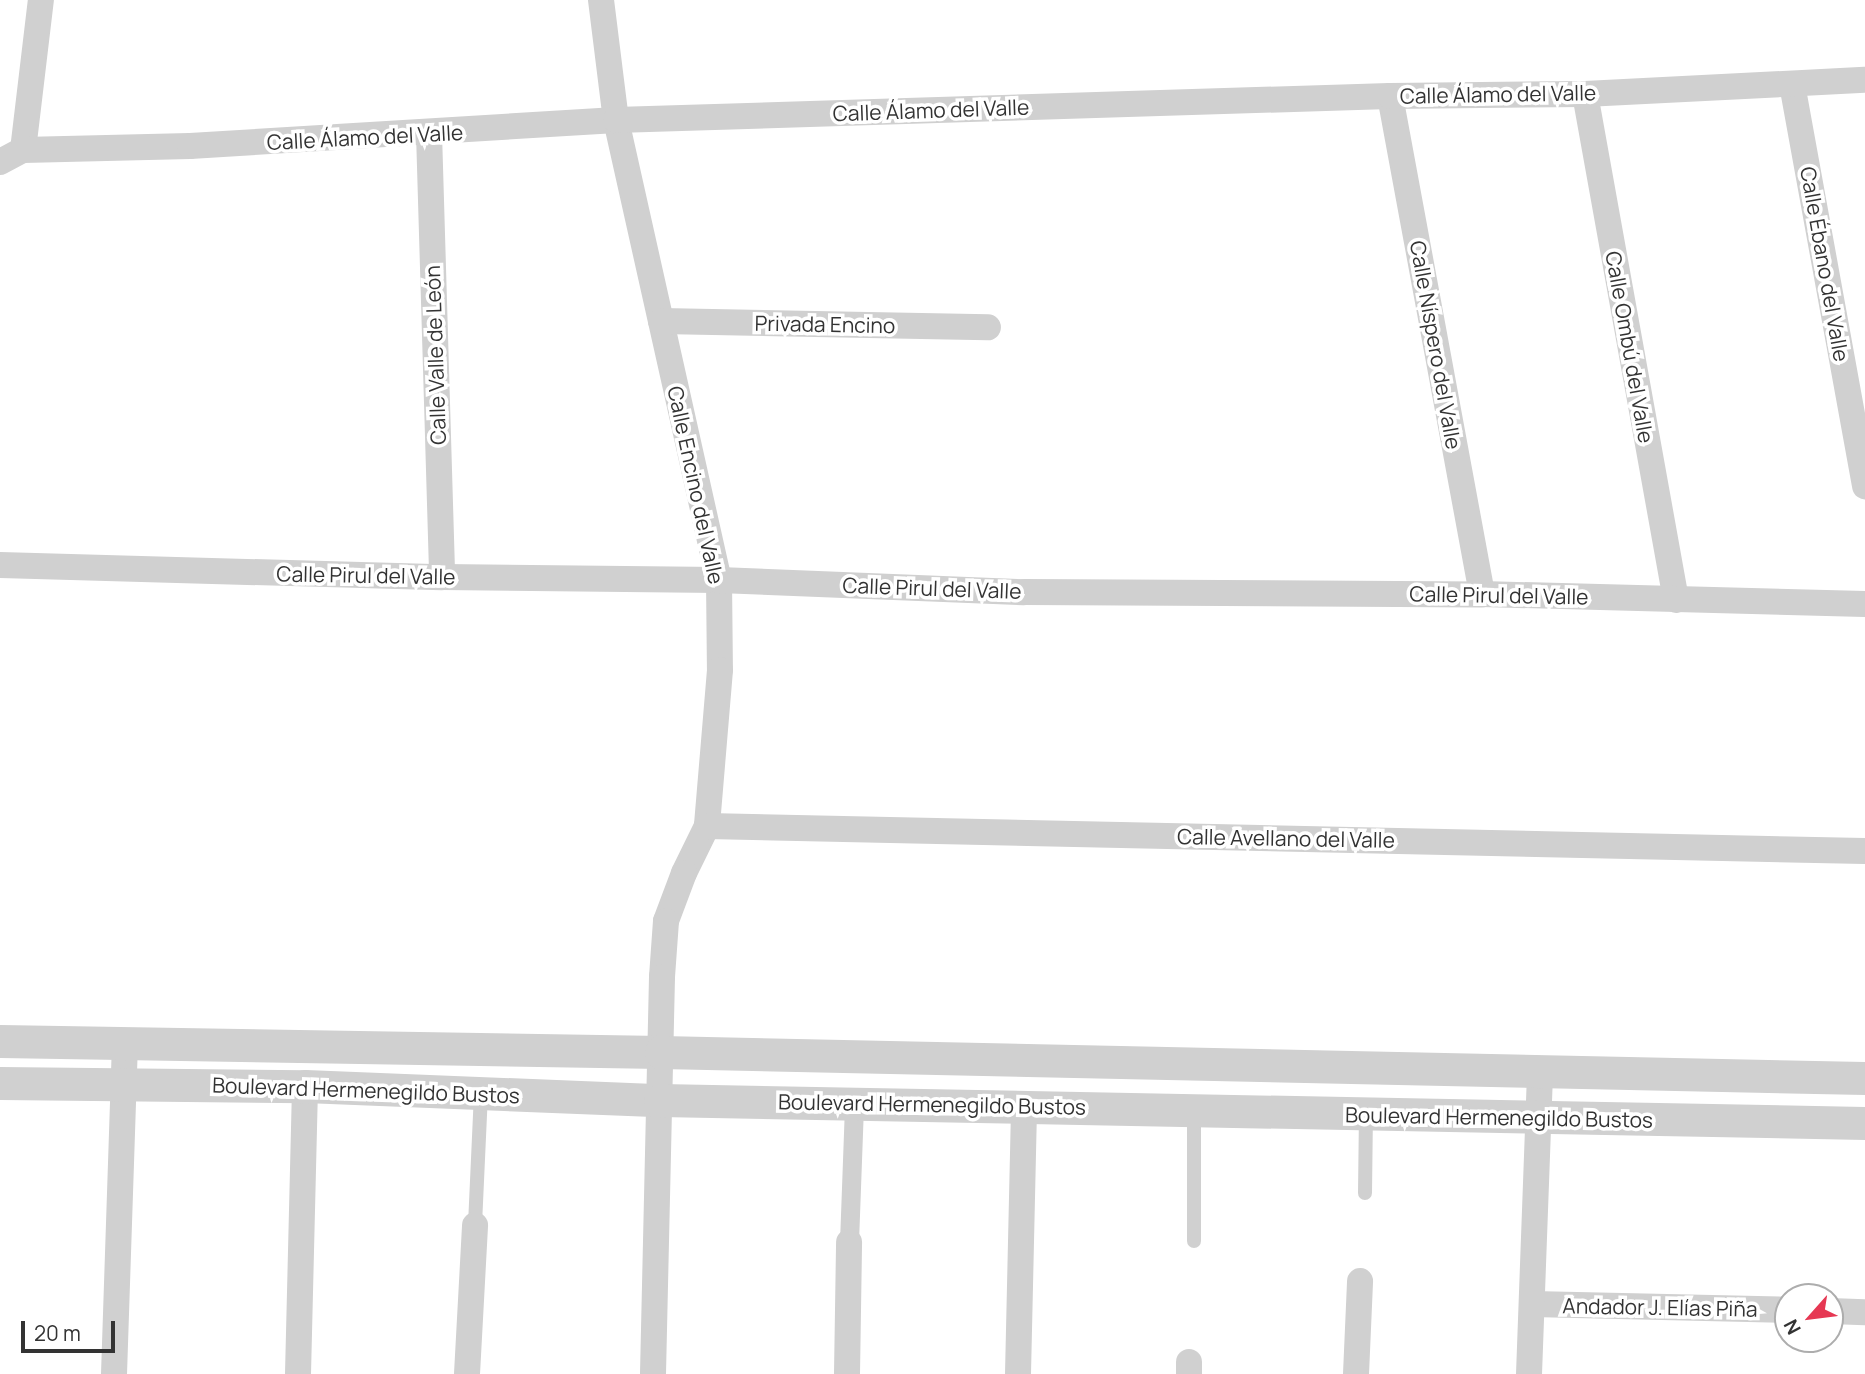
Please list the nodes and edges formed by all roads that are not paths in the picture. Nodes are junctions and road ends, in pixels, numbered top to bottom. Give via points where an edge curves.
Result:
1 (41, 0) edge
2 (601, 0) edge
3 (1865, 80) edge
4 (1792, 84) junction
5 (1585, 94) junction
6 (1390, 96) junction
7 (616, 120) junction
8 (429, 134) junction
9 (12, 156) edge
10 (661, 321) junction
11 (988, 327) dead end
12 (1865, 486) edge
13 (0, 565) edge
14 (442, 577) junction
15 (719, 580) junction
16 (1482, 594) junction
17 (1676, 600) junction
18 (1865, 604) edge
19 (708, 826) junction
20 (1865, 851) edge
21 (0, 1041) edge
22 (125, 1044) junction
23 (661, 1052) junction
24 (1087, 1062) junction
25 (1539, 1070) junction
26 (1865, 1078) edge
27 (0, 1083) edge
28 (124, 1083) junction
29 (305, 1086) junction
30 (481, 1093) junction
31 (660, 1100) junction
32 (854, 1103) junction
33 (1024, 1106) junction
34 (1086, 1106) junction
35 (1194, 1111) junction
36 (1366, 1115) junction
37 (1536, 1118) junction
38 (1865, 1123) edge
39 (1365, 1193) dead end
40 (475, 1225) joint
41 (1194, 1241) dead end
42 (849, 1242) joint
43 (1360, 1281) dead end
44 (1532, 1304) junction
45 (1774, 1310) edge
46 (1844, 1311) edge
47 (1865, 1312) edge
48 (114, 1374) edge
49 (298, 1374) edge
50 (467, 1374) edge
51 (653, 1374) edge
52 (847, 1374) edge
53 (1018, 1374) edge
54 (1356, 1374) edge
55 (1529, 1374) edge

1 - 9 street
2 - 7 street, Calle Encino del Valle
3 - 4 street, Calle Álamo del Valle
4 - 5 street, Calle Álamo del Valle
4 - 12 street, Calle Ébano del Valle
5 - 6 street, Calle Álamo del Valle
5 - 17 street, Calle Ombú del Valle
6 - 7 street, Calle Álamo del Valle
6 - 16 street, Calle Níspero del Valle
7 - 8 street, Calle Álamo del Valle
7 - 10 street, Calle Encino del Valle
8 - 9 street, Calle Álamo del Valle
8 - 14 street, Calle Valle de León
10 - 11 street, Privada Encino
10 - 15 street, Calle Encino del Valle
13 - 14 street, Calle Pirul del Valle
14 - 15 street, Calle Pirul del Valle
15 - 16 street, Calle Pirul del Valle via 1024,592
15 - 19 street, Calle Encino del Valle via 720,670
16 - 17 street, Calle Pirul del Valle
17 - 18 street, Calle Pirul del Valle
19 - 20 street, Calle Avellano del Valle
19 - 23 street, Calle Encino del Valle via 666,921
21 - 22 street, Boulevard Hermenegildo Bustos
22 - 23 street, Boulevard Hermenegildo Bustos
22 - 28 street
23 - 24 street, Boulevard Hermenegildo Bustos
23 - 31 street, Calle Encino del Valle
24 - 25 street, Boulevard Hermenegildo Bustos
24 - 34 street
25 - 26 street, Boulevard Hermenegildo Bustos
25 - 37 street
27 - 28 street, Boulevard Hermenegildo Bustos
28 - 29 street, Boulevard Hermenegildo Bustos
28 - 48 street
29 - 30 street, Boulevard Hermenegildo Bustos
29 - 49 street
30 - 31 street, Boulevard Hermenegildo Bustos
30 - 40 lane
31 - 32 street, Boulevard Hermenegildo Bustos
31 - 51 street, Calle Encino del Valle
32 - 33 street, Boulevard Hermenegildo Bustos
32 - 42 street
33 - 34 street, Boulevard Hermenegildo Bustos
33 - 53 street
34 - 35 street, Boulevard Hermenegildo Bustos
35 - 36 street, Boulevard Hermenegildo Bustos
35 - 41 lane
36 - 37 street, Boulevard Hermenegildo Bustos
36 - 39 lane
37 - 38 street, Boulevard Hermenegildo Bustos
37 - 44 street
40 - 50 street
42 - 52 street
43 - 54 street
44 - 45 street, Andador J. Elías Piña
44 - 55 street
46 - 47 street

